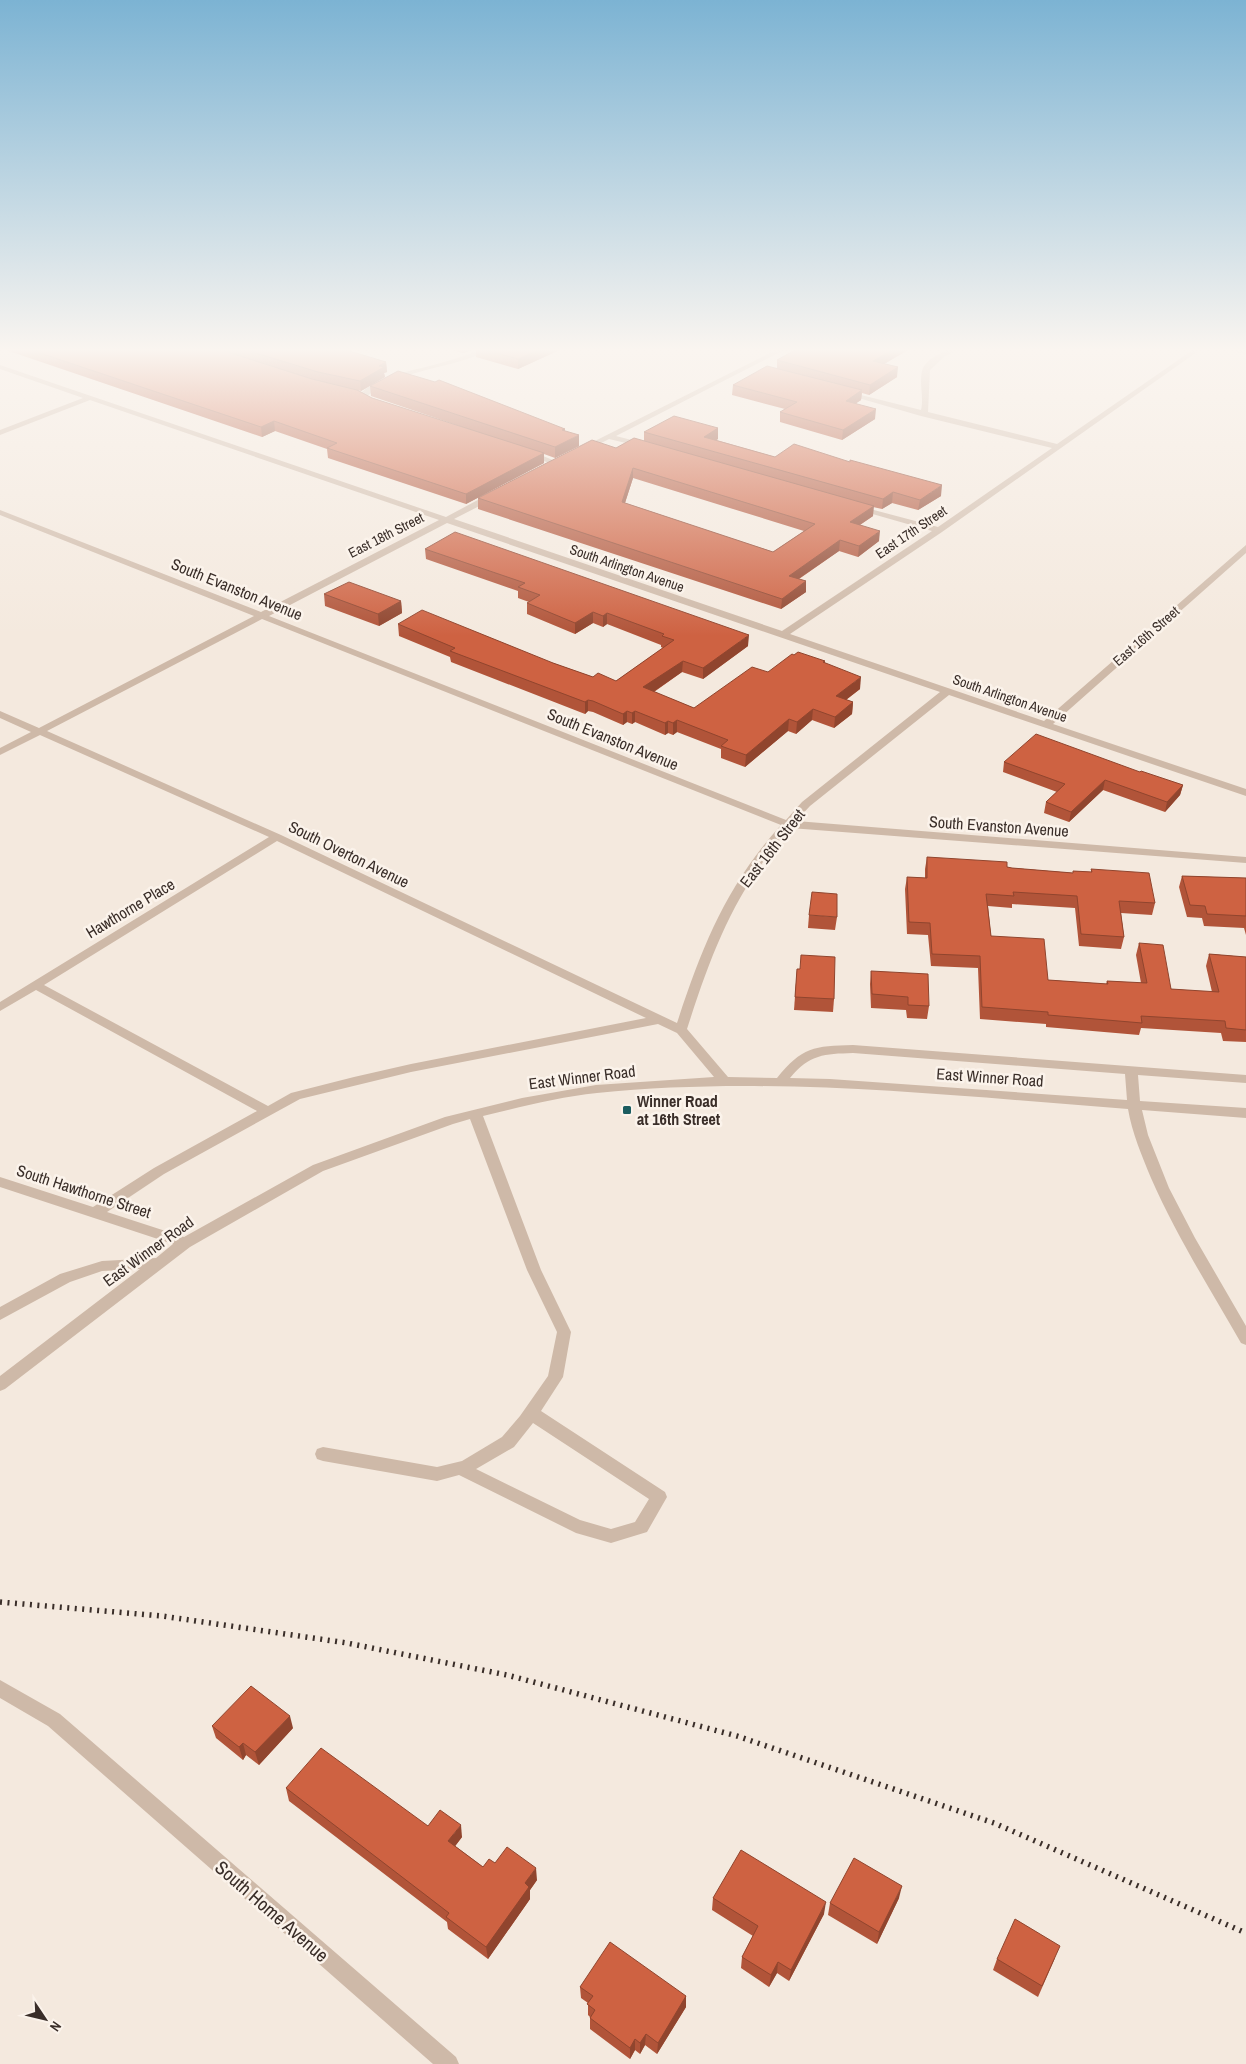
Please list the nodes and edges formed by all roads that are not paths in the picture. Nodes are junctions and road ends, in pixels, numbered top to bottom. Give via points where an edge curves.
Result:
1 (222, 443) edge
2 (594, 443) edge
3 (633, 443) edge
4 (1043, 443) edge
5 (1063, 443) edge
6 (1058, 447) junction
7 (518, 450) edge
8 (655, 450) edge
9 (574, 454) edge
10 (565, 458) edge
11 (497, 494) edge
12 (845, 503) edge
13 (0, 512) edge
14 (446, 520) junction
15 (939, 530) junction
16 (1246, 548) edge
17 (262, 615) junction
18 (782, 635) junction
19 (947, 691) junction
20 (0, 714) edge
21 (1045, 725) junction
22 (41, 731) junction
23 (0, 752) edge
24 (1246, 793) edge
25 (787, 824) junction
26 (277, 837) junction
27 (1246, 860) edge
28 (35, 985) junction
29 (0, 1007) edge
30 (659, 1020) junction
31 (681, 1030) junction
32 (1131, 1071) junction
33 (1246, 1080) edge
34 (724, 1081) junction
35 (780, 1082) junction
36 (1134, 1105) junction
37 (267, 1112) junction
38 (1246, 1113) edge
39 (475, 1114) junction
40 (0, 1182) edge
41 (95, 1213) junction
42 (185, 1243) junction
43 (158, 1264) junction
44 (0, 1314) edge
45 (1246, 1339) edge
46 (0, 1385) edge
47 (531, 1413) junction
48 (323, 1454) dead end
49 (459, 1468) junction
50 (0, 1688) edge
51 (449, 2064) edge

1 - 14 street, South Arlington Avenue
2 - 9 street
3 - 8 street
4 - 6 street
5 - 6 street, East 17th Street
6 - 15 street, East 17th Street
7 - 10 street via 552,465
11 - 14 street, East 18th Street
12 - 15 street
13 - 17 street, South Evanston Avenue
14 - 17 street, East 18th Street
14 - 18 street, South Arlington Avenue
15 - 18 street, East 17th Street
16 - 21 street, East 16th Street
17 - 22 street, East 18th Street
17 - 25 street, South Evanston Avenue
18 - 19 street, South Arlington Avenue
19 - 21 street, South Arlington Avenue
19 - 25 street, East 16th Street via 806,804
20 - 22 street, South Overton Avenue
21 - 24 street, South Arlington Avenue
22 - 23 street, East 18th Street
22 - 26 street, South Overton Avenue
25 - 27 street, South Evanston Avenue
25 - 31 street, East 16th Street via 752,868 722,918
26 - 28 street, Hawthorne Place
26 - 30 street, South Overton Avenue
28 - 29 street, Hawthorne Place
28 - 37 street
30 - 31 street, South Overton Avenue
30 - 37 street via 354,1081 296,1096
31 - 34 street
32 - 33 street
32 - 35 street via 853,1049 816,1050 797,1060
32 - 36 street
34 - 35 street, East Winner Road
34 - 39 street, East Winner Road via 596,1089
35 - 36 street, East Winner Road
36 - 38 street, East Winner Road
36 - 45 street via 1140,1134 1168,1199
37 - 41 street via 159,1171
39 - 42 street, East Winner Road via 318,1168
39 - 47 street via 534,1270 564,1332 555,1377
40 - 41 street, South Hawthorne Street
41 - 42 street, South Hawthorne Street
42 - 43 street, East Winner Road
43 - 44 street via 102,1266 65,1278
43 - 46 street, East Winner Road
47 - 49 street via 508,1442
47 - 49 street via 659,1497 641,1527 611,1536 576,1526
48 - 49 street via 437,1474
50 - 51 street, South Home Avenue via 54,1720

